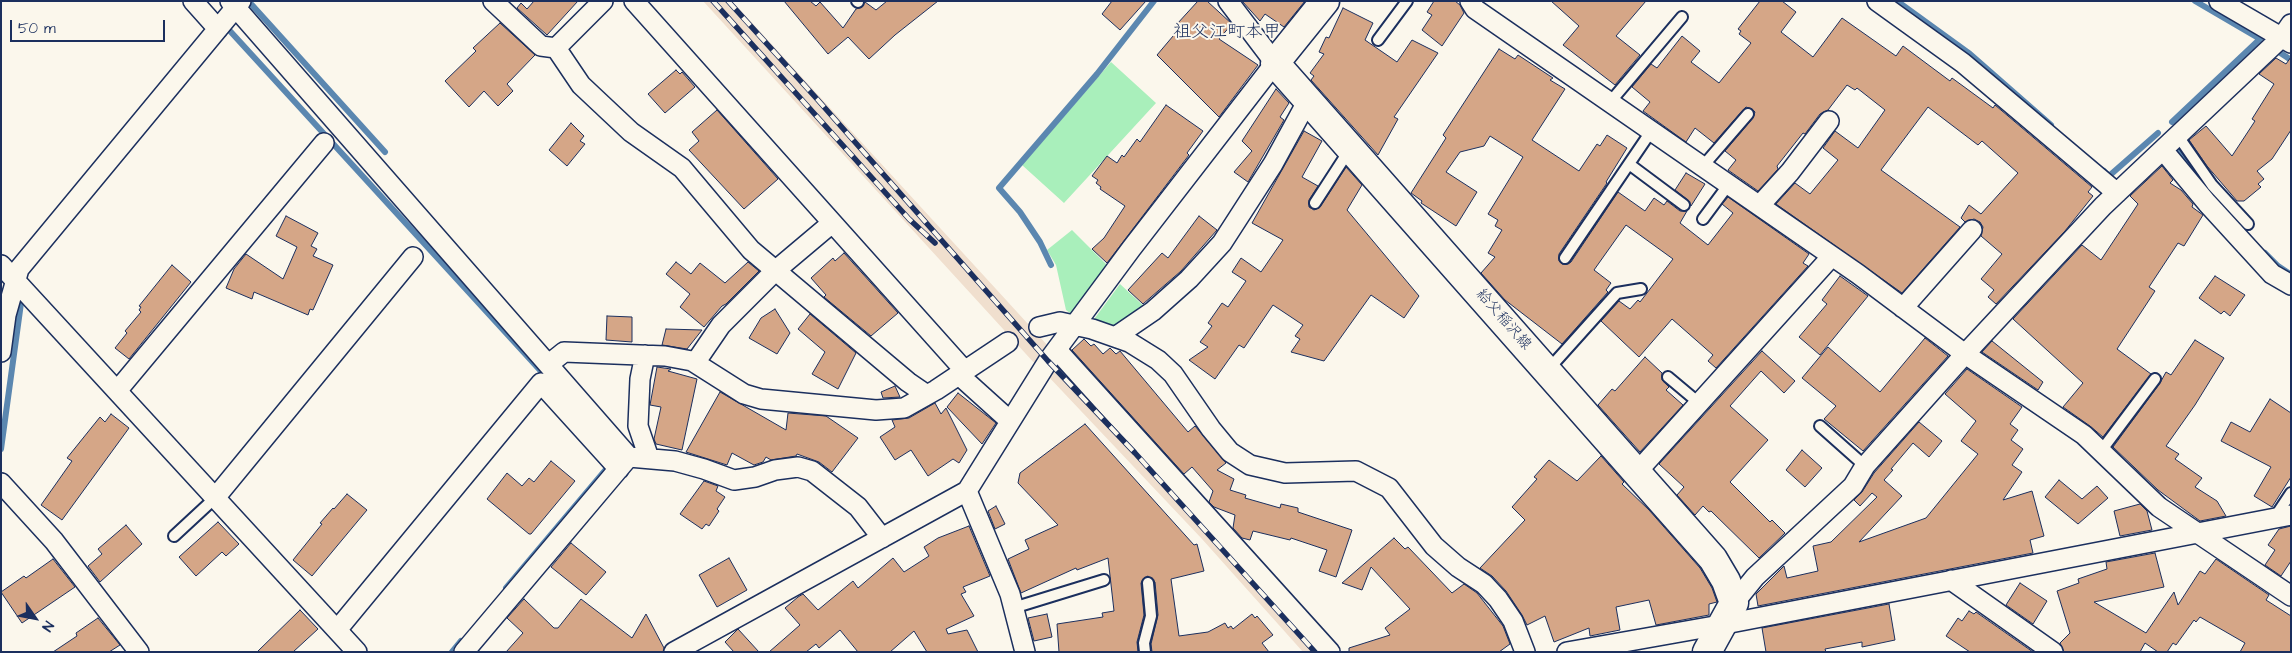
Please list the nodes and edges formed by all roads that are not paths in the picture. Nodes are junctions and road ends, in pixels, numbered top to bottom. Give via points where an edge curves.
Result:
1 (193, 1) edge
2 (493, 1) edge
3 (603, 1) edge
4 (634, 1) edge
5 (1228, 1) edge
6 (1325, 1) edge
7 (1407, 1) edge
8 (1470, 1) edge
9 (1877, 1) edge
10 (2219, 1) edge
11 (235, 3) edge
12 (1682, 17) dead end
13 (218, 29) junction
14 (2288, 35) edge
15 (1378, 40) dead end
16 (556, 48) junction
17 (1275, 63) junction
18 (1308, 100) junction
19 (1611, 101) junction
20 (1748, 114) dead end
21 (1830, 122) dead end
22 (1652, 130) junction
23 (2178, 136) junction
24 (324, 143) dead end
25 (1350, 148) junction
26 (2162, 150) junction
27 (1629, 164) junction
28 (1703, 166) junction
29 (1729, 184) junction
30 (2117, 193) junction
31 (1315, 203) dead end
32 (1684, 205) dead end
33 (1760, 205) junction
34 (1703, 219) dead end
35 (832, 223) junction
36 (2248, 224) dead end
37 (1972, 230) dead end
38 (1832, 256) junction
39 (413, 257) dead end
40 (1565, 258) dead end
41 (1, 265) edge
42 (776, 271) junction
43 (15, 280) junction
44 (2291, 285) edge
45 (1641, 289) dead end
46 (1903, 308) junction
47 (1075, 326) junction
48 (1039, 327) dead end
49 (1115, 337) junction
50 (1008, 342) dead end
51 (1057, 350) junction
52 (1, 352) edge
53 (1965, 354) junction
54 (645, 355) junction
55 (695, 363) junction
56 (549, 364) junction
57 (1547, 371) junction
58 (962, 373) junction
59 (1668, 377) dead end
60 (2155, 379) dead end
61 (117, 391) junction
62 (927, 395) junction
63 (1699, 404) junction
64 (1010, 420) junction
65 (1820, 426) dead end
66 (2101, 451) junction
67 (649, 458) junction
68 (624, 463) junction
69 (1865, 466) junction
70 (1637, 472) junction
71 (1, 484) edge
72 (967, 491) junction
73 (2291, 493) edge
74 (215, 498) junction
75 (2283, 517) edge
76 (2196, 534) junction
77 (174, 536) dead end
78 (882, 538) junction
79 (1104, 580) dead end
80 (1951, 580) junction
81 (1148, 583) dead end
82 (2291, 596) edge
83 (1014, 608) junction
84 (1727, 614) junction
85 (337, 630) junction
86 (139, 652) edge
87 (356, 652) edge
88 (464, 652) edge
89 (674, 652) edge
90 (1025, 652) edge
91 (1145, 652) edge
92 (1330, 652) edge
93 (1525, 652) edge
94 (1567, 652) edge
95 (1706, 652) edge
96 (2053, 652) edge

1 - 13 street
2 - 16 street via 541,46
3 - 16 street
4 - 35 street
5 - 17 street
6 - 17 main road
7 - 15 lane
8 - 19 street via 1475,8
9 - 30 street via 1963,63
10 - 14 street
11 - 13 street
11 - 56 street
12 - 19 lane
13 - 43 street via 20,269
14 - 23 street
16 - 42 street via 581,84 632,132 682,168 751,250
17 - 18 main road, 給父稲沢線
17 - 47 street
18 - 25 main road, 給父稲沢線
18 - 49 street via 1273,164 1222,243 1153,311
19 - 22 street
20 - 28 lane
21 - 33 street
22 - 27 lane
22 - 28 street
23 - 26 street
23 - 36 lane via 2212,185
24 - 61 street
25 - 31 lane
25 - 57 main road, 給父稲沢線
26 - 30 street
26 - 44 street via 2272,274
27 - 32 lane
27 - 40 lane
28 - 29 street
29 - 33 street
29 - 34 lane
30 - 53 street
33 - 38 street
35 - 42 street
35 - 58 street
37 - 46 street
38 - 46 street
38 - 63 street
39 - 74 street
41 - 43 street
42 - 55 street via 721,325
42 - 62 street
43 - 52 street
43 - 61 street
45 - 57 lane via 1617,294
46 - 53 street
47 - 48 street via 1060,322
47 - 49 street
47 - 51 street
49 - 93 street via 1158,360 1173,374 1210,429 1230,452 1250,465 1285,473 1356,471 1389,488 1434,546 1484,584 1498,599 1513,621
50 - 58 street
51 - 64 street
51 - 92 street
53 - 66 street via 2084,435
53 - 69 street
54 - 55 street
54 - 56 street via 564,352
54 - 67 street via 640,379 638,426
55 - 62 street via 744,394 761,399 876,410 904,408
56 - 68 street
57 - 70 main road, 給父稲沢線
58 - 62 street
58 - 64 street
59 - 63 lane
60 - 66 lane
61 - 74 street
63 - 70 street
64 - 72 street
65 - 69 lane
66 - 76 street via 2159,507
67 - 68 street
67 - 78 street via 682,463 734,480 790,468 812,471 858,506
68 - 85 street via 541,383
68 - 88 street
69 - 84 street via 1853,486 1755,577
70 - 84 main road, 給父稲沢線 via 1714,558 1726,581
71 - 86 street via 54,541
72 - 78 street
72 - 83 street
73 - 75 lane
74 - 77 lane
74 - 85 street
75 - 76 street
76 - 80 street
76 - 82 street
78 - 89 street
79 - 83 lane
80 - 84 street
80 - 96 street
81 - 91 lane via 1151,616
83 - 90 street
84 - 94 street
84 - 95 main road
85 - 87 street

